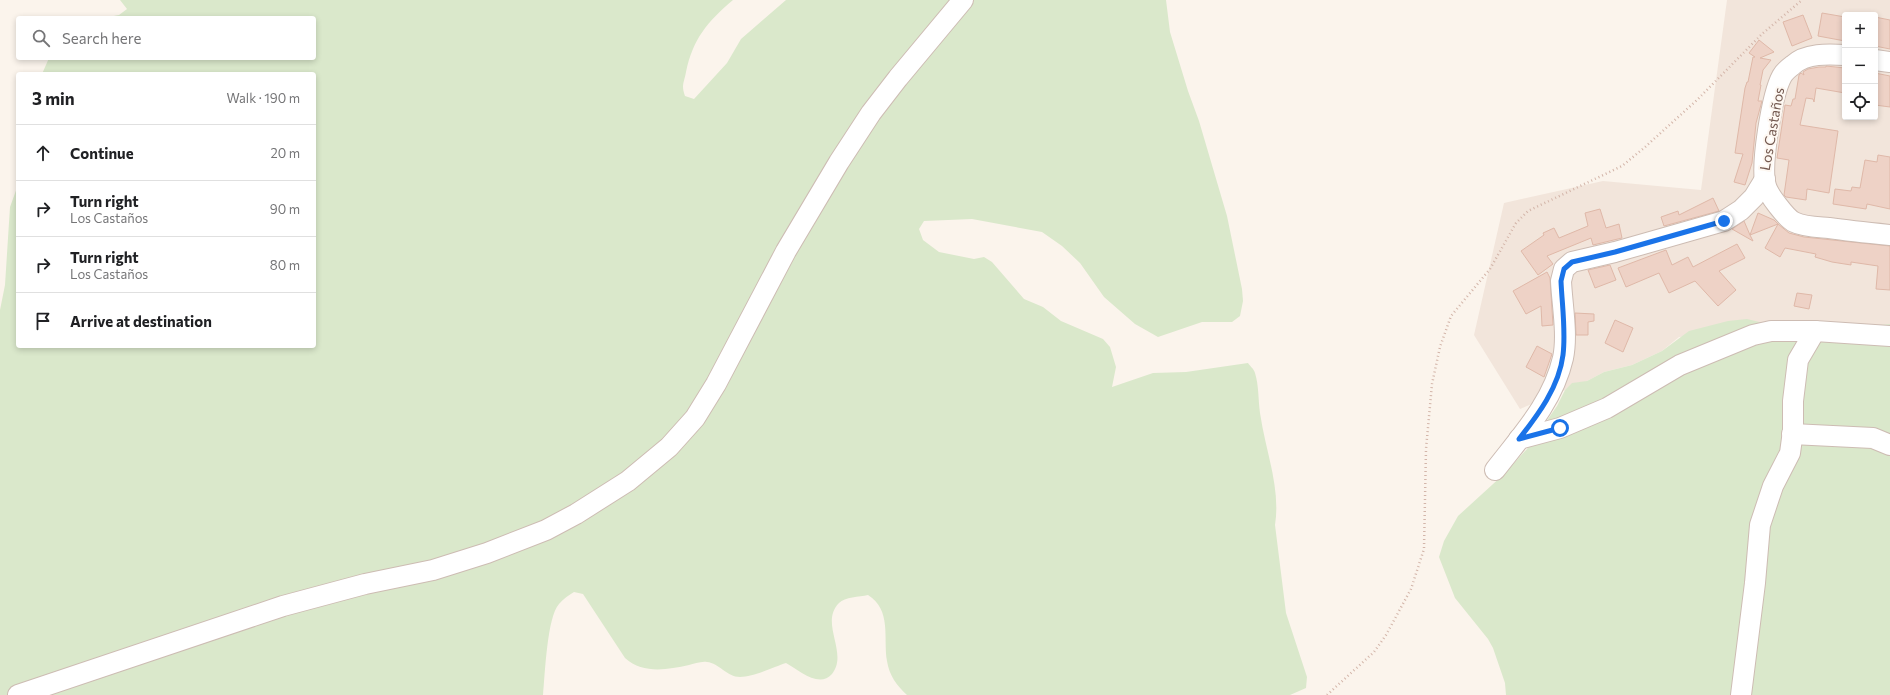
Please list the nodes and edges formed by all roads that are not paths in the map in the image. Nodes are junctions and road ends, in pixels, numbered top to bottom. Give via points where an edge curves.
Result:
1 (963, 0) edge
2 (1842, 55) edge
3 (1878, 60) edge
4 (1890, 62) edge
5 (1765, 184) junction
6 (1890, 235) edge
7 (1815, 331) junction
8 (1890, 336) edge
9 (1792, 434) junction
10 (1519, 439) junction
11 (1890, 445) edge
12 (1496, 470) dead end
13 (18, 695) edge
14 (1740, 695) edge

1 - 13 street via 898,78 846,150 789,244 696,418 670,448 628,481 570,517 488,554 283,606
2 - 5 street, Los Castaños via 1804,58 1783,75 1776,92 1764,174
3 - 4 street
5 - 6 street via 1777,205 1793,222
5 - 10 street, Los Castaños via 1741,210 1724,221 1582,259 1572,262 1564,269 1561,281 1563,356 1543,408
7 - 8 street
7 - 9 street via 1798,360
7 - 10 street via 1770,331 1753,335 1680,365 1607,408 1560,428
9 - 11 street via 1873,438
9 - 14 street via 1790,453 1773,486 1760,525
10 - 12 street, Los Castaños

